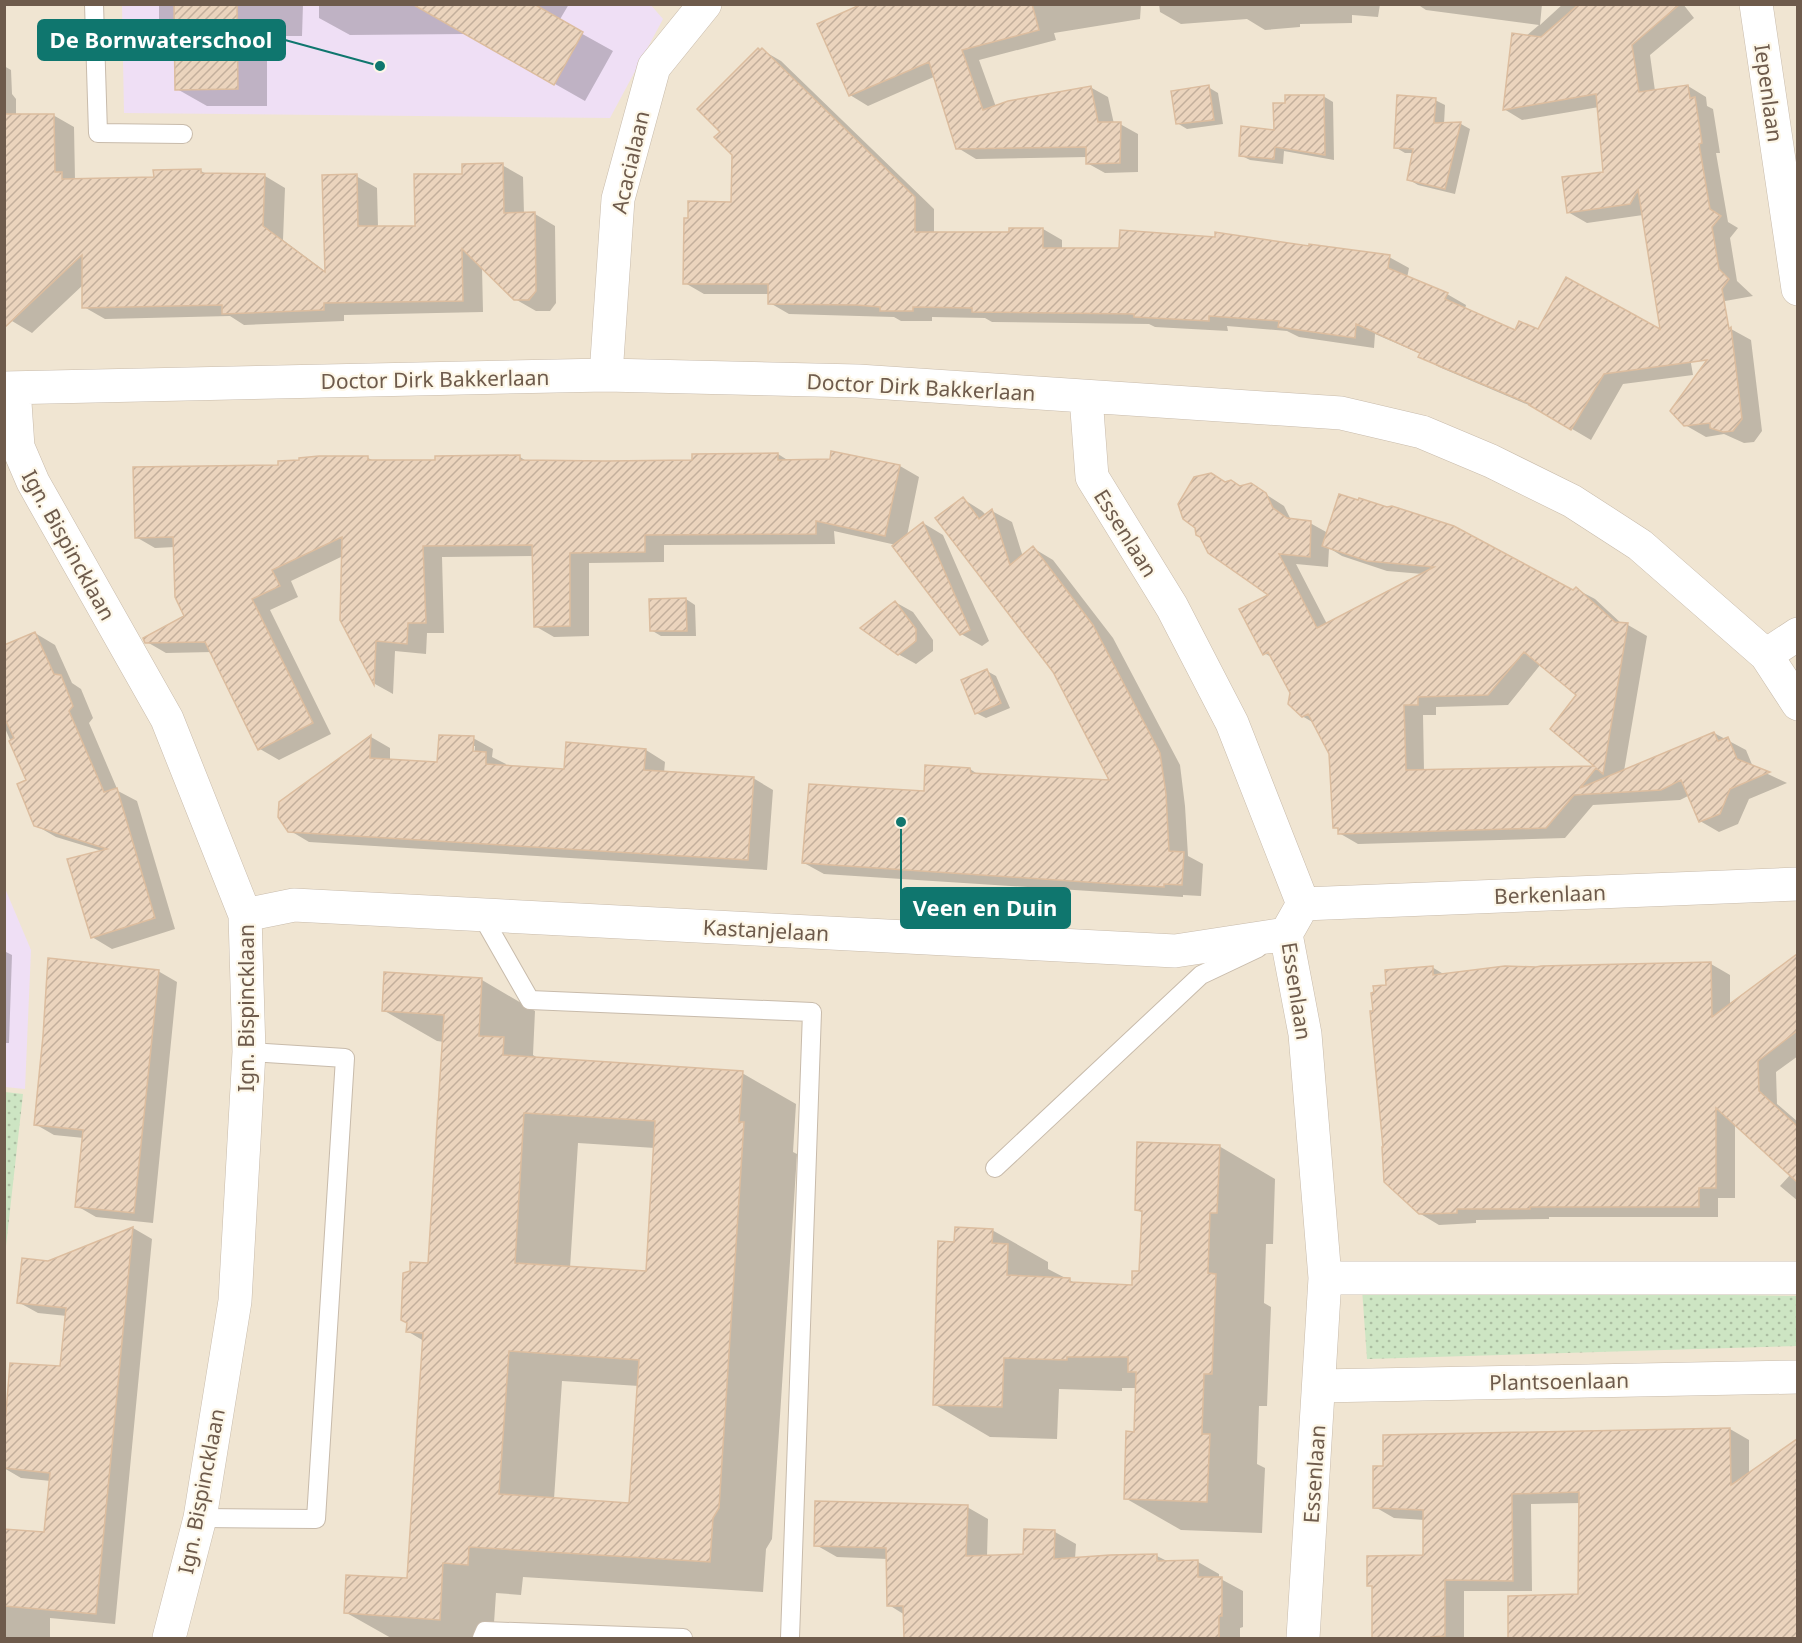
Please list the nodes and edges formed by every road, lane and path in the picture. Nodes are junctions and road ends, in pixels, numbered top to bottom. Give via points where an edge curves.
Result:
1 (94, 4) edge
2 (705, 4) edge
3 (1756, 4) edge
4 (183, 134) dead end
5 (1797, 289) edge
6 (606, 375) junction
7 (9, 388) edge
8 (1086, 397) junction
9 (1797, 634) edge
10 (1766, 655) junction
11 (1797, 704) edge
12 (1797, 884) edge
13 (1303, 904) junction
14 (245, 915) junction
15 (483, 916) junction
16 (1286, 934) junction
17 (249, 1052) junction
18 (995, 1168) dead end
19 (1325, 1278) junction
20 (1797, 1278) edge
21 (1797, 1377) edge
22 (1320, 1386) junction
23 (200, 1518) junction
24 (169, 1638) edge
25 (482, 1638) edge
26 (683, 1638) edge
27 (790, 1638) edge
28 (1303, 1638) edge

1 - 4 lane via 98,133
2 - 6 street, Acacialaan via 654,67 618,199
3 - 5 street, Iepenlaan
6 - 7 street, Doctor Dirk Bakkerlaan
6 - 8 street, Doctor Dirk Bakkerlaan via 858,381
7 - 14 street, Ign. Bispincklaan via 18,447 33,482 167,719
8 - 10 street, Doctor Dirk Bakkerlaan via 1341,413 1422,432 1572,501 1640,545
8 - 13 street, Essenlaan via 1092,477 1172,607 1232,723
9 - 10 street
10 - 11 street
12 - 13 street, Berkenlaan
13 - 16 street, Essenlaan
14 - 15 street, Kastanjelaan via 294,906
14 - 17 street, Ign. Bispincklaan
15 - 16 street, Kastanjelaan via 1175,951
15 - 27 lane via 530,1000 812,1011
16 - 18 lane via 1201,975
16 - 19 street, Essenlaan via 1305,1034
17 - 23 street, Ign. Bispincklaan via 237,1280
17 - 23 lane via 345,1058 316,1520
19 - 20 street
19 - 22 street, Essenlaan
21 - 22 street, Plantsoenlaan
22 - 28 street, Essenlaan
23 - 24 street, Ign. Bispincklaan
25 - 26 lane via 485,1630

